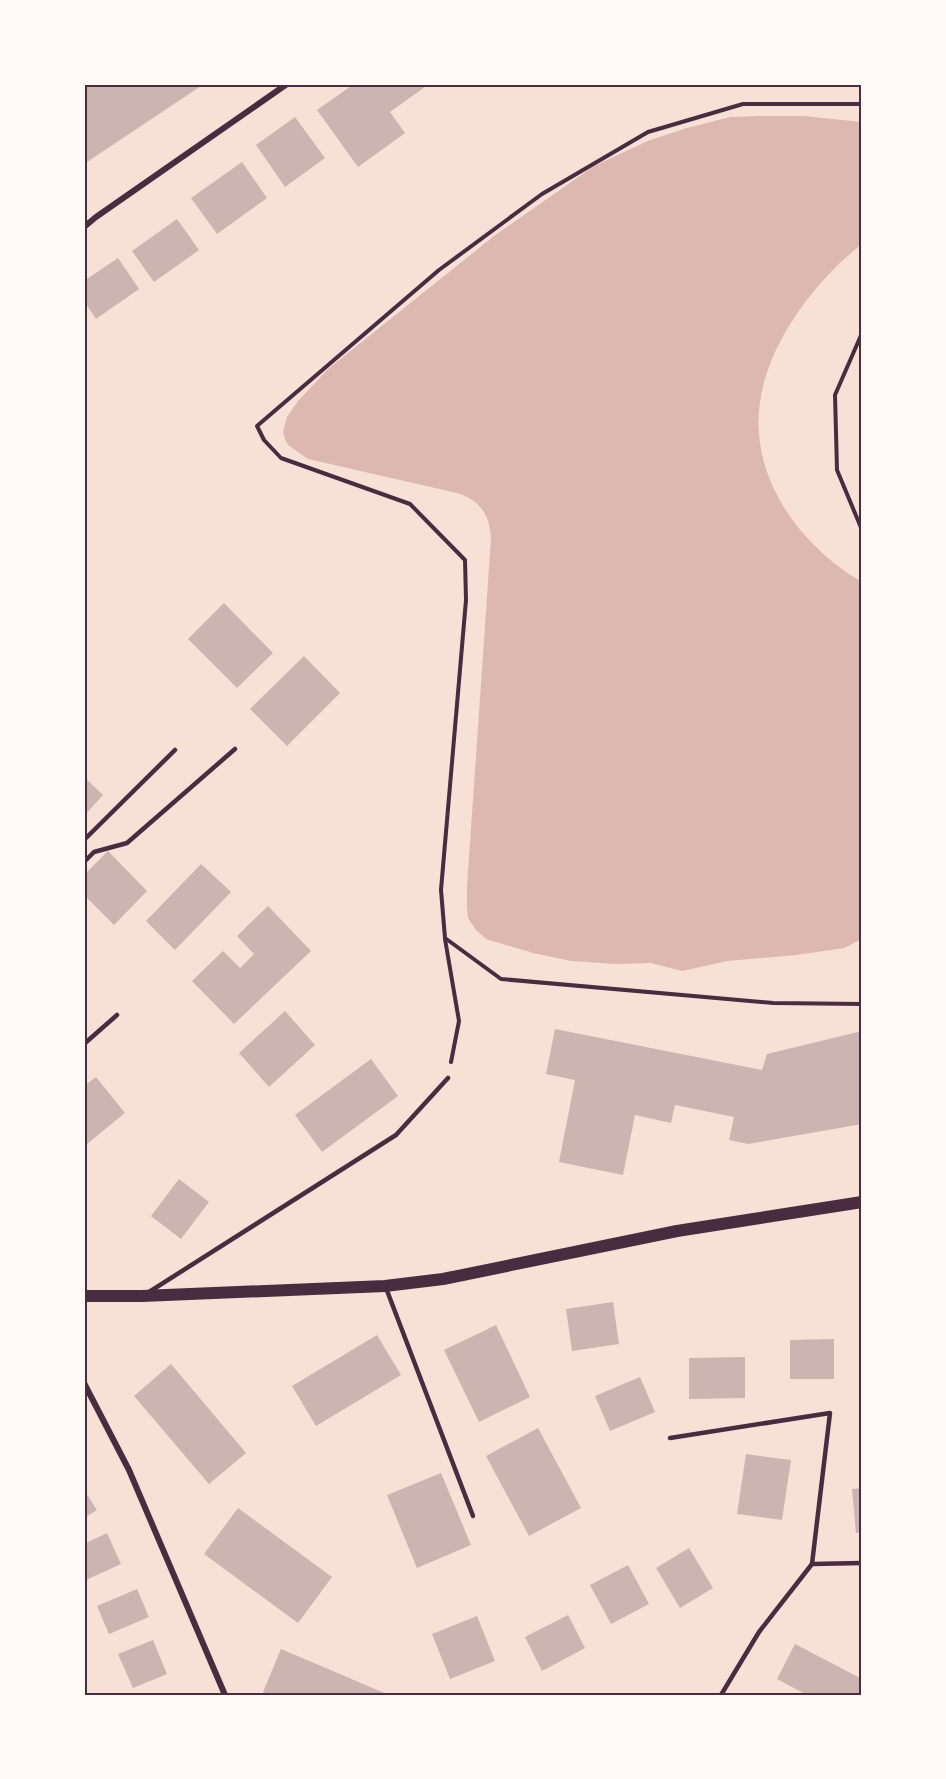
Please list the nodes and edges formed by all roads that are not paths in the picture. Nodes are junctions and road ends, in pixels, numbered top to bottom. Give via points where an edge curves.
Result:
1 (287, 84) edge
2 (84, 227) edge
3 (235, 749) dead end
4 (175, 750) dead end
5 (84, 840) edge
6 (84, 862) edge
7 (117, 1015) dead end
8 (84, 1044) edge
9 (448, 1078) road end
10 (862, 1202) edge
11 (385, 1286) junction
12 (84, 1296) edge
13 (142, 1296) junction
14 (84, 1383) edge
15 (670, 1438) dead end
16 (473, 1516) dead end
17 (862, 1563) edge
18 (812, 1564) junction
19 (225, 1695) edge
20 (721, 1695) edge

1 - 2 street
3 - 6 lane via 127,843 94,852
4 - 5 lane
7 - 8 lane
9 - 13 lane via 396,1135
10 - 11 main road via 677,1231 443,1279
11 - 13 main road
11 - 16 lane
12 - 13 main road
14 - 19 street via 129,1470
15 - 18 lane via 830,1413
17 - 18 lane
18 - 20 lane via 759,1632

